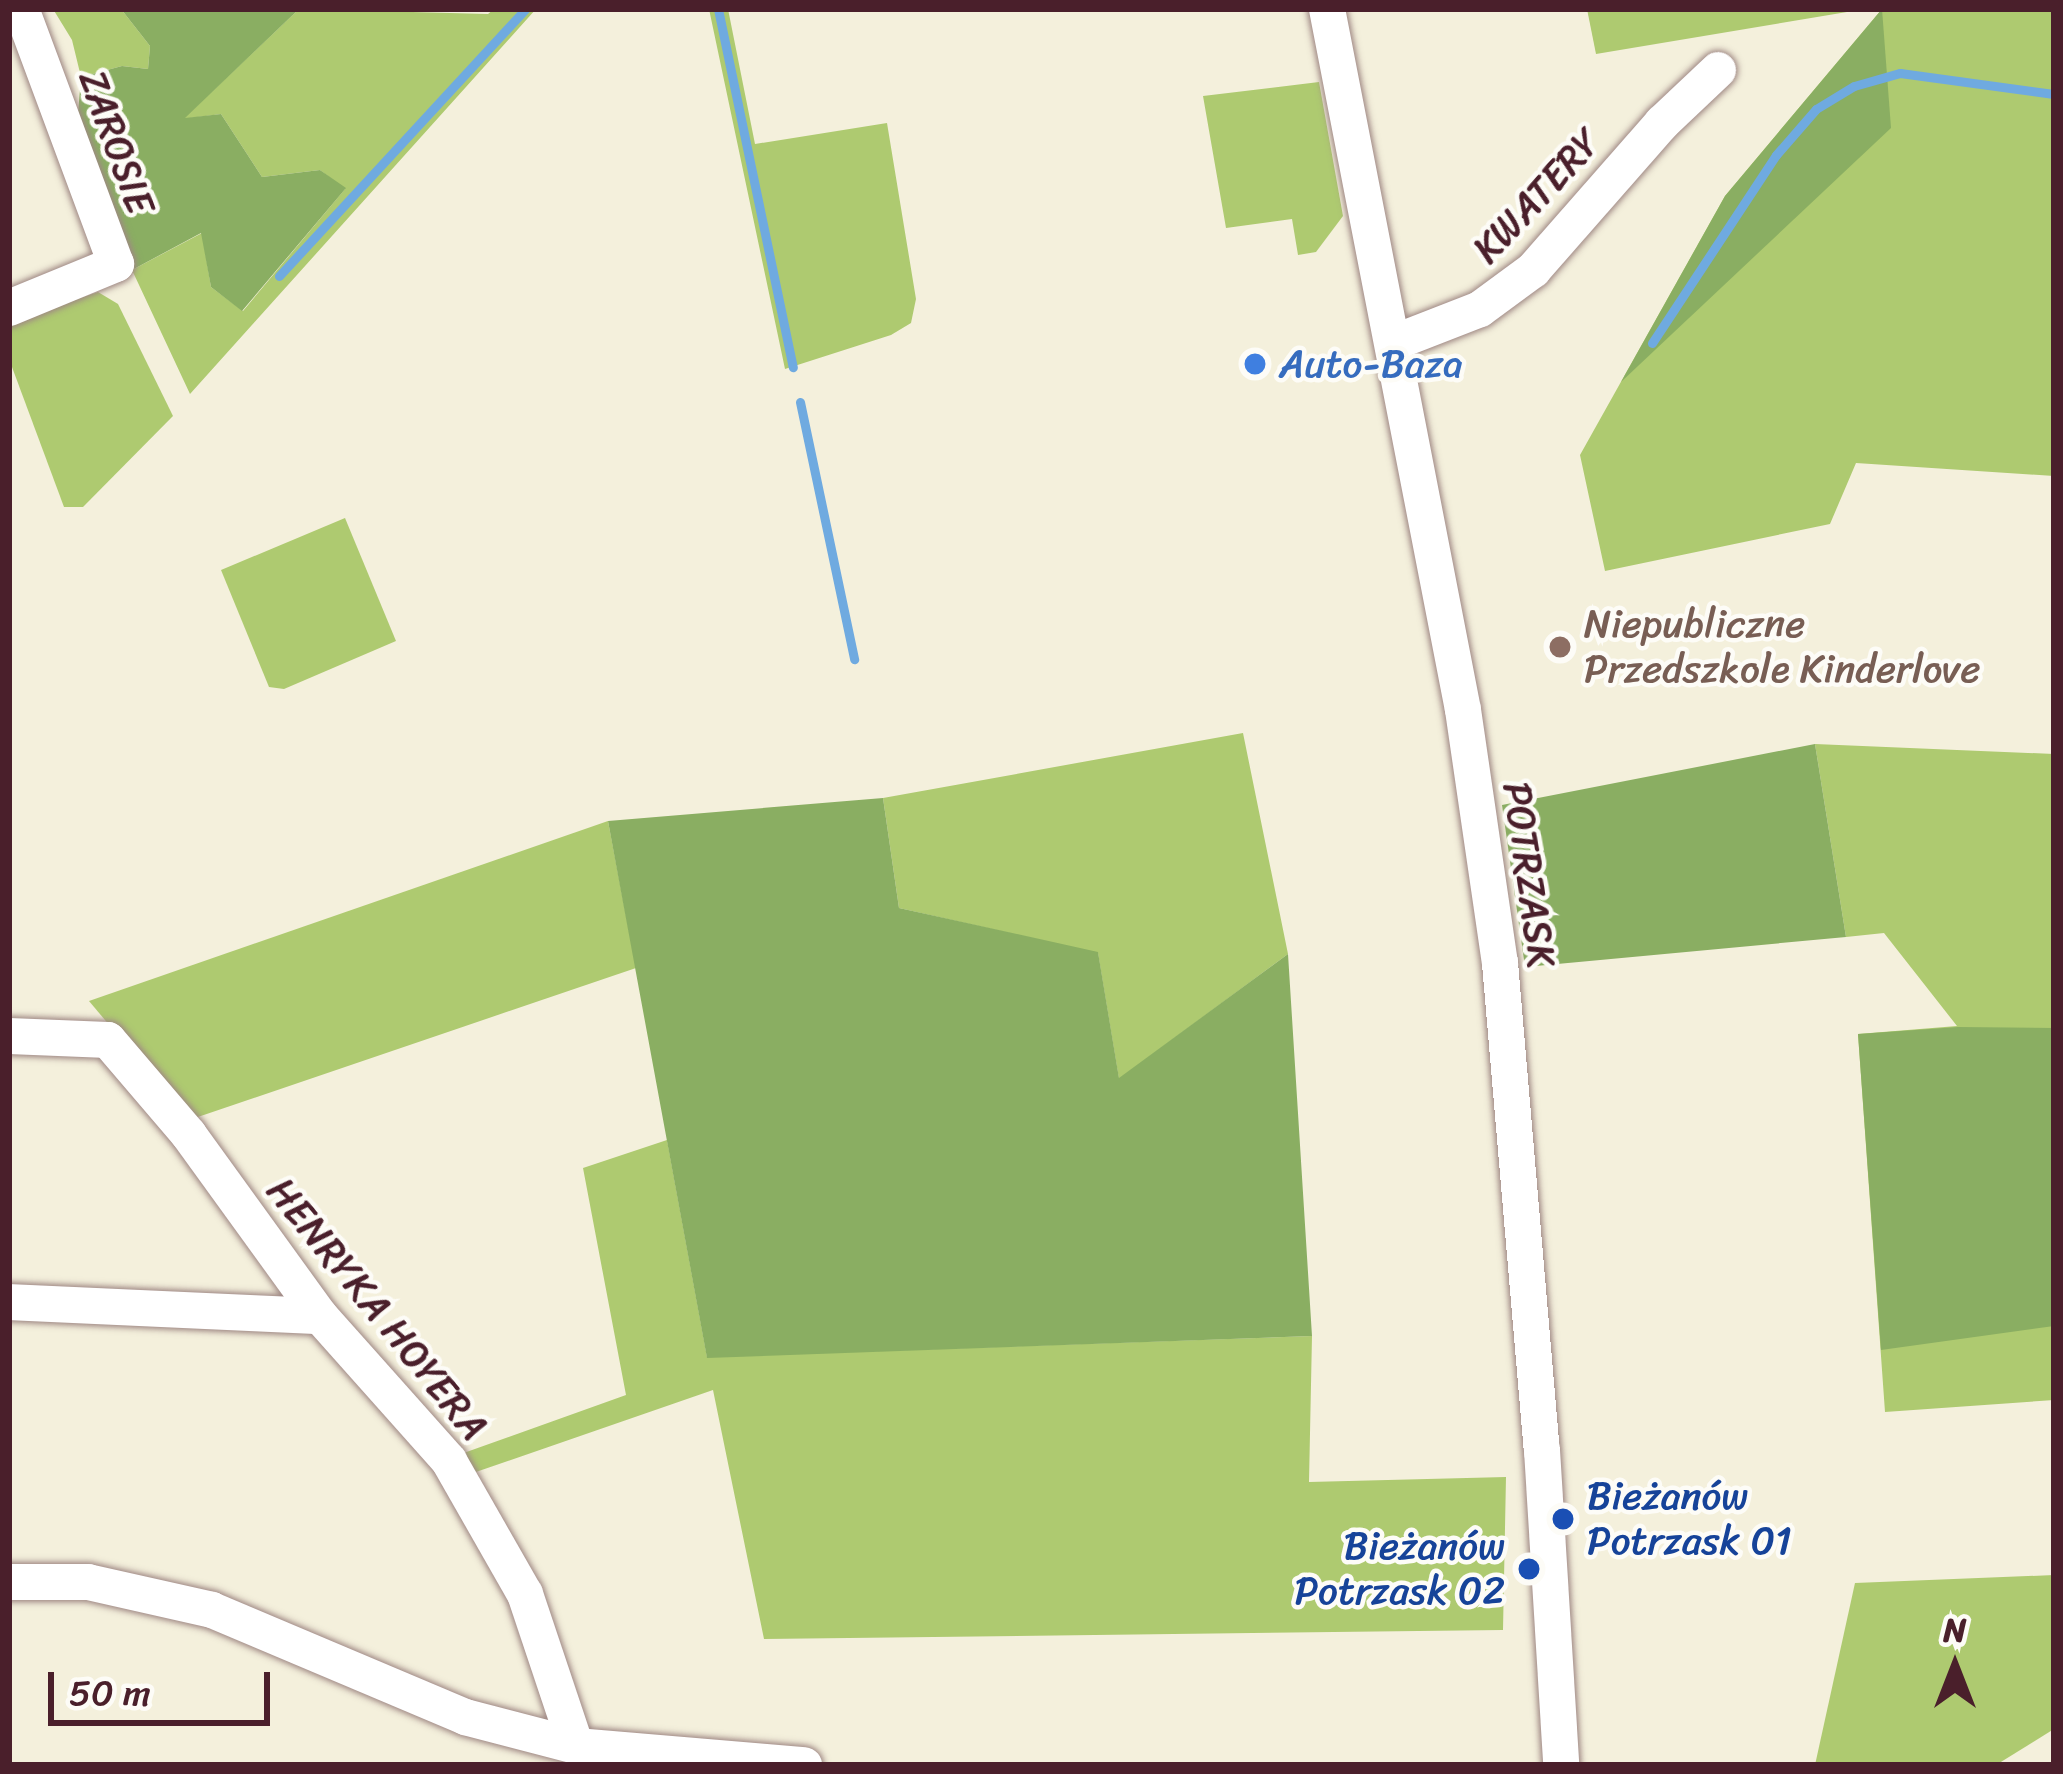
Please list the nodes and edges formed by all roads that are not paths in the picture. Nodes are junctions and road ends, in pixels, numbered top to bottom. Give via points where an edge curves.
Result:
1 (21, 9) edge
2 (1327, 9) edge
3 (1718, 70) dead end
4 (9, 308) edge
5 (1393, 344) junction
6 (9, 1036) edge
7 (9, 1302) edge
8 (320, 1316) junction
9 (9, 1582) edge
10 (577, 1746) junction
11 (804, 1765) edge
12 (1561, 1765) edge

1 - 4 street, ZAROSIE via 116,264
2 - 5 street, POTRZASK
3 - 5 street, KWATERY via 1533,270 1480,309
5 - 12 street, POTRZASK via 1463,710 1500,963
6 - 8 street, HENRYKA HOYERA via 108,1040 189,1135
7 - 8 street
8 - 10 street, HENRYKA HOYERA via 448,1461 525,1594
9 - 10 street via 88,1582 212,1610 465,1717
10 - 11 street

